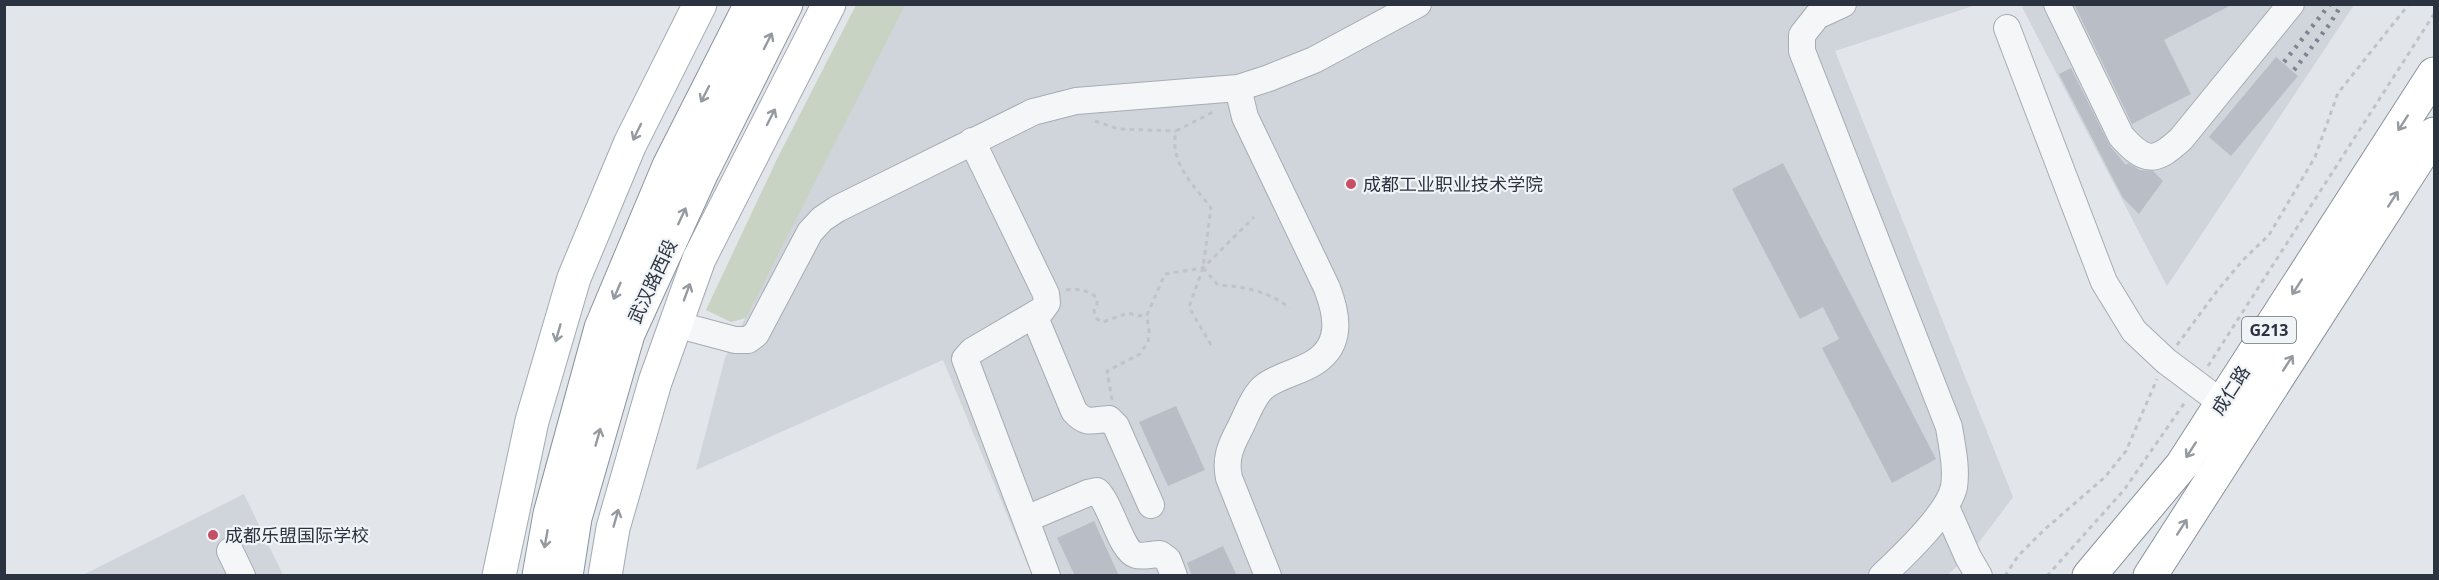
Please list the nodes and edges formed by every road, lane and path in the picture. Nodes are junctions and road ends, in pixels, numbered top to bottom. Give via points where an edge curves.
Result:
1 (700, 4) edge
2 (751, 4) edge
3 (786, 4) edge
4 (829, 4) edge
5 (1418, 4) edge
6 (1843, 4) edge
7 (2056, 4) edge
8 (2291, 4) edge
9 (2409, 4) edge
10 (2434, 14) edge
11 (2007, 28) dead end
12 (2434, 74) edge
13 (1238, 88) junction
14 (1076, 101) junction
15 (1176, 131) junction
16 (2434, 134) edge
17 (972, 141) junction
18 (1254, 217) dead end
19 (1203, 268) junction
20 (1040, 304) junction
21 (1290, 308) dead end
22 (1147, 315) junction
23 (675, 324) junction
24 (1211, 345) dead end
25 (2166, 361) junction
26 (2210, 393) junction
27 (1109, 419) junction
28 (1152, 505) dead end
29 (1946, 507) junction
30 (1026, 519) junction
31 (230, 551) dead end
32 (242, 576) edge
33 (499, 576) edge
34 (539, 576) edge
35 (566, 576) edge
36 (605, 576) edge
37 (1047, 576) edge
38 (1174, 576) edge
39 (1268, 576) edge
40 (1882, 576) edge
41 (1980, 576) edge
42 (2005, 576) edge
43 (2046, 576) edge
44 (2089, 576) edge
45 (2150, 576) edge

1 -> 33 main road via 630,144 574,278 532,421
2 -> 34 main road, 武汉路西段 via 669,166 601,328 550,514
35 -> 3 main road, 武汉路西段 via 575,518 628,334 702,172
23 -> 4 main road via 699,259
5 - 13 lane via 1314,60
6 - 29 lane via 1817,16 1802,35 1802,51 1949,427 1954,486
7 - 8 lane via 2121,136 2134,151 2149,158 2164,154 2181,139
9 - 25 path via 2338,93 2315,157 2269,235 2217,291
10 - 26 path
11 - 25 lane via 2104,282 2134,332
12 -> 26 main road, 成仁路 / G213
13 - 14 lane
13 - 15 path via 1222,107
13 - 39 lane via 1245,117 1336,312 1337,331 1330,348 1316,362 1263,388 1226,463
14 - 15 path via 1092,120 1118,129
14 - 17 lane via 1033,112
15 - 19 path via 1173,144 1178,163 1210,208
45 -> 16 main road, 成仁路 / G213
17 - 20 lane
17 - 23 lane via 822,219 810,232 756,334 748,340
18 - 19 path
19 - 21 path via 1218,285 1242,286 1274,296
19 - 22 path via 1165,274
19 - 24 path via 1189,308
20 - 22 path via 1072,289 1091,292 1097,298 1094,311 1102,322 1128,313
20 - 27 lane via 1074,411 1082,420
20 - 30 lane via 965,359
22 - 27 path via 1148,342 1140,354 1107,371 1113,406
36 -> 23 main road via 613,528
25 - 26 lane
25 - 42 path via 2126,451 2105,477 2018,556
26 - 43 path
26 -> 44 main road, 成仁路 / G213 via 2182,465
27 - 28 lane via 1116,426
29 - 40 lane
29 - 41 lane
30 - 37 lane
30 - 38 lane via 1097,491 1106,498 1127,549 1137,555 1160,554 1168,560
31 - 32 lane

